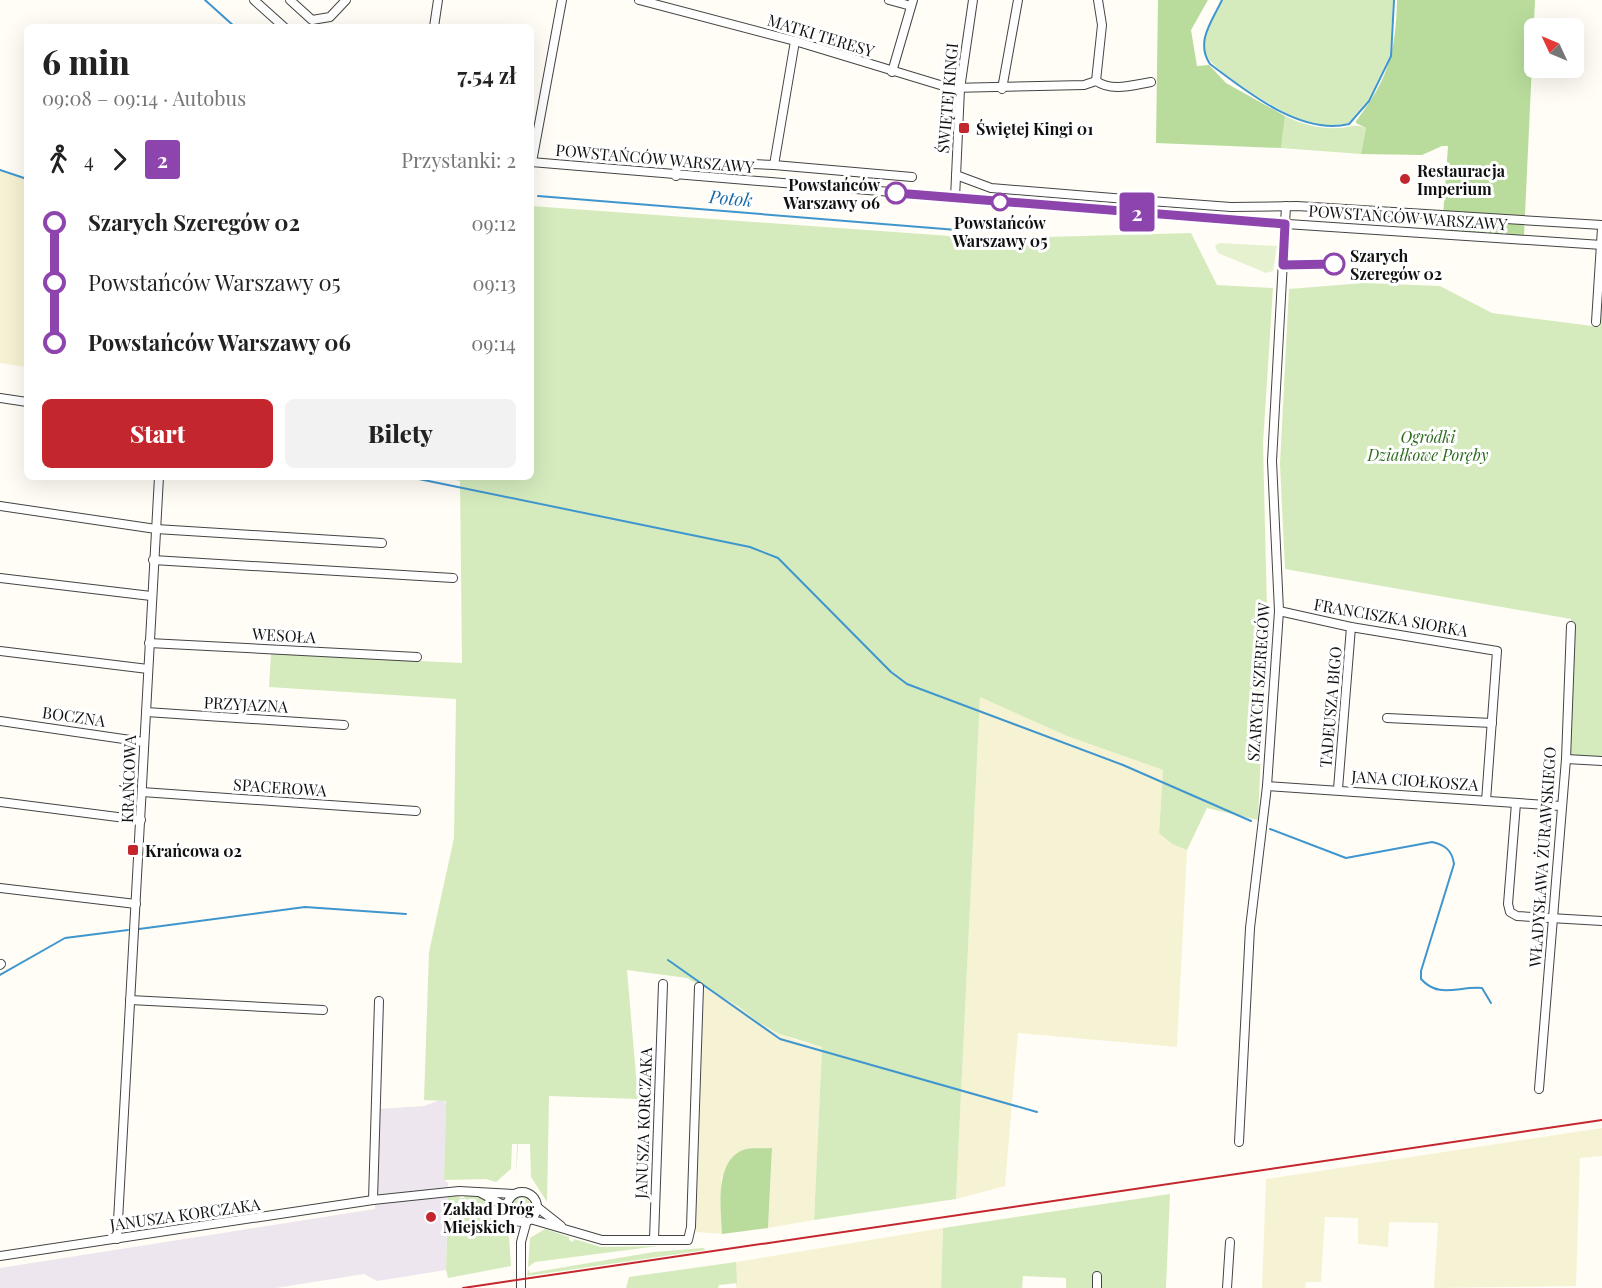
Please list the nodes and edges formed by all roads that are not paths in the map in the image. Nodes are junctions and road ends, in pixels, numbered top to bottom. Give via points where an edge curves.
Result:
1 (254, 0) edge
2 (290, 0) edge
3 (346, 0) edge
4 (438, 0) edge
5 (562, 0) edge
6 (639, 0) edge
7 (889, 0) edge
8 (974, 0) edge
9 (1018, 0) edge
10 (1098, 0) edge
11 (912, 3) edge
12 (281, 24) edge
13 (434, 24) edge
14 (795, 41) junction
15 (892, 72) junction
16 (1096, 81) junction
17 (1151, 82) dead end
18 (960, 89) junction
19 (1002, 89) junction
20 (534, 151) edge
21 (534, 162) edge
22 (774, 165) junction
23 (956, 175) junction
24 (676, 176) junction
25 (912, 177) dead end
26 (955, 198) junction
27 (1286, 206) junction
28 (1285, 224) junction
29 (1602, 227) edge
30 (1602, 245) edge
31 (1596, 322) dead end
32 (0, 398) edge
33 (24, 402) edge
34 (159, 480) edge
35 (0, 506) edge
36 (156, 529) junction
37 (382, 543) dead end
38 (153, 560) junction
39 (0, 578) edge
40 (453, 578) dead end
41 (151, 596) junction
42 (1279, 611) junction
43 (1571, 626) dead end
44 (1351, 627) junction
45 (149, 644) junction
46 (0, 651) edge
47 (417, 657) dead end
48 (148, 669) junction
49 (146, 712) junction
50 (1387, 718) dead end
51 (0, 721) edge
52 (1492, 723) junction
53 (344, 724) dead end
54 (144, 742) junction
55 (1566, 759) junction
56 (1602, 761) edge
57 (1267, 786) junction
58 (1338, 789) junction
59 (142, 792) junction
60 (1486, 801) junction
61 (0, 802) edge
62 (1516, 803) junction
63 (1561, 806) junction
64 (416, 812) dead end
65 (141, 820) junction
66 (0, 888) edge
67 (136, 904) junction
68 (1552, 919) junction
69 (1602, 921) edge
70 (663, 984) dead end
71 (699, 987) dead end
72 (130, 1000) junction
73 (379, 1001) dead end
74 (323, 1010) dead end
75 (1539, 1089) dead end
76 (1239, 1142) dead end
77 (475, 1191) junction
78 (514, 1194) junction
79 (373, 1200) junction
80 (507, 1206) junction
81 (537, 1207) junction
82 (514, 1219) junction
83 (529, 1220) junction
84 (561, 1226) junction
85 (117, 1239) junction
86 (654, 1239) junction
87 (521, 1242) junction
88 (1230, 1242) dead end
89 (0, 1256) edge
90 (1097, 1276) dead end
91 (521, 1288) edge
92 (1096, 1288) edge
93 (1227, 1288) edge

1 - 12 street
2 - 3 street via 312,20 330,17
4 - 13 street
5 - 20 street
6 - 14 street, MATKI TERESY
7 - 11 street
8 - 18 street, ŚWIĘTEJ KINGI
9 - 19 street
10 - 16 street via 1102,25
11 - 15 street
14 - 15 street, MATKI TERESY
14 - 22 street
15 - 18 street, MATKI TERESY
16 - 17 street, MATKI TERESY via 1110,87
16 - 19 street, MATKI TERESY
18 - 19 street, MATKI TERESY
18 - 23 street, ŚWIĘTEJ KINGI
21 - 24 street, POWSTAŃCÓW WARSZAWY
22 - 24 street via 677,161
22 - 25 street
23 - 26 street, ŚWIĘTEJ KINGI
23 - 27 street via 991,188 1231,207
24 - 26 street, POWSTAŃCÓW WARSZAWY
26 - 28 street, POWSTAŃCÓW WARSZAWY
27 - 28 street, SZARYCH SZEREGÓW
27 - 29 street
28 - 30 street, POWSTAŃCÓW WARSZAWY
28 - 42 street, SZARYCH SZEREGÓW via 1272,461
29 - 30 street
30 - 31 street
32 - 33 street
34 - 36 street, KRAŃCOWA
35 - 36 street
36 - 37 street
36 - 38 street, KRAŃCOWA
38 - 40 street
38 - 41 street, KRAŃCOWA
39 - 41 street
41 - 45 street, KRAŃCOWA
42 - 44 street, FRANCISZKA SIORKA
42 - 57 street, SZARYCH SZEREGÓW
43 - 55 street, WŁADYSŁAWA ŻURAWSKIEGO
44 - 52 street, FRANCISZKA SIORKA via 1497,651
44 - 58 street, TADEUSZA BIGO
45 - 47 street, WESOŁA
45 - 48 street, KRAŃCOWA
46 - 48 street
48 - 49 street, KRAŃCOWA
49 - 53 street, PRZYJAZNA
49 - 54 street, KRAŃCOWA
50 - 52 street
51 - 54 street, BOCZNA
52 - 60 street
54 - 59 street, KRAŃCOWA
55 - 56 street
55 - 63 street, WŁADYSŁAWA ŻURAWSKIEGO
57 - 58 street, JANA CIOŁKOSZA
57 - 76 street, SZARYCH SZEREGÓW via 1250,928
58 - 60 street, JANA CIOŁKOSZA
59 - 64 street, SPACEROWA
59 - 65 street, KRAŃCOWA
60 - 62 street, JANA CIOŁKOSZA
61 - 65 street
62 - 63 street, JANA CIOŁKOSZA
62 - 68 street via 1510,912
63 - 68 street, WŁADYSŁAWA ŻURAWSKIEGO
65 - 67 street, KRAŃCOWA
66 - 67 street
67 - 72 street, KRAŃCOWA
68 - 69 street
68 - 75 street, WŁADYSŁAWA ŻURAWSKIEGO
70 - 86 street, JANUSZA KORCZAKA
71 - 86 street via 688,1240
72 - 74 street
72 - 85 street, KRAŃCOWA
73 - 79 street
77 - 78 street, JANUSZA KORCZAKA
77 - 79 street, JANUSZA KORCZAKA
77 - 80 street
78 - 80 street
78 - 81 street via 531,1194
79 - 85 street, JANUSZA KORCZAKA
80 - 82 street
81 - 83 street
81 - 84 street
82 - 83 street
82 - 87 street
83 - 84 street
83 - 87 street
84 - 86 street via 602,1240
85 - 89 street, JANUSZA KORCZAKA
87 - 91 street
88 - 93 street
90 - 92 street

